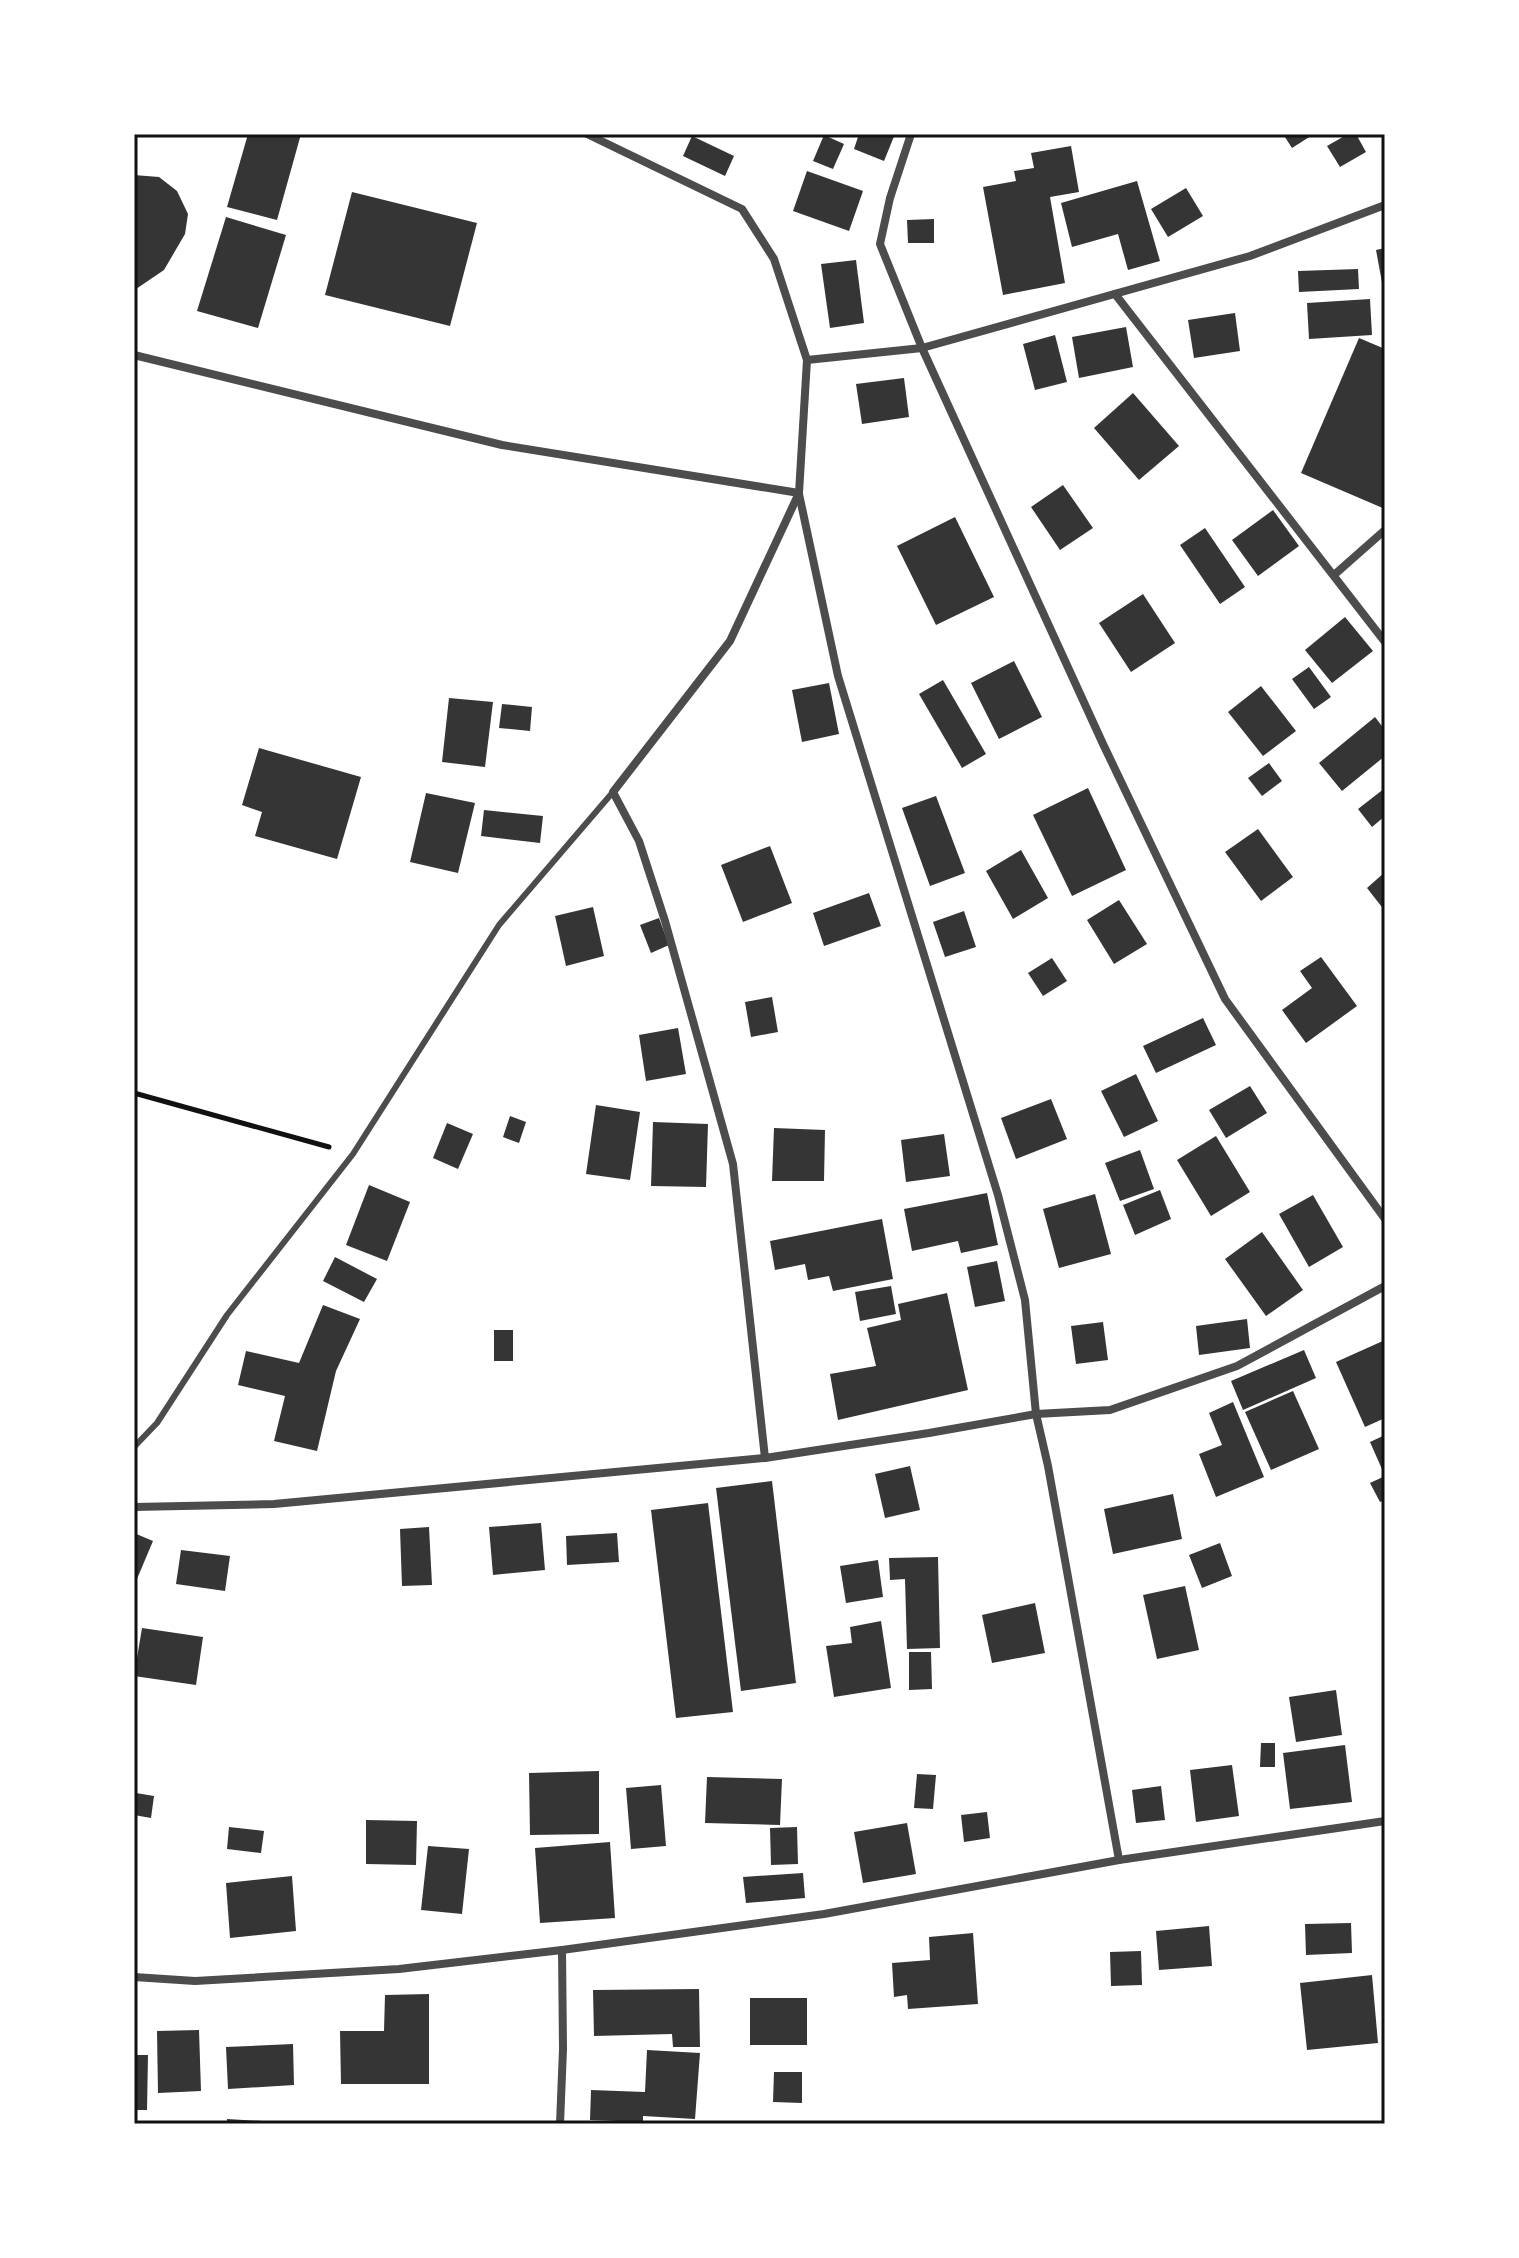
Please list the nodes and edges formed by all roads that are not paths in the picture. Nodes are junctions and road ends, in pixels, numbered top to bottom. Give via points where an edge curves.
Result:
1 (587, 134) edge
2 (911, 134) edge
3 (1385, 205) edge
4 (1115, 294) junction
5 (922, 348) junction
6 (134, 355) edge
7 (807, 360) junction
8 (799, 493) junction
9 (1385, 530) edge
10 (1334, 575) junction
11 (1385, 642) edge
12 (613, 792) junction
13 (1385, 1219) edge
14 (1385, 1286) edge
15 (1036, 1414) junction
16 (134, 1447) edge
17 (765, 1458) junction
18 (134, 1507) edge
19 (1385, 1821) edge
20 (1119, 1860) junction
21 (562, 1950) junction
22 (134, 1977) edge
23 (560, 2124) edge

1 - 7 street via 742,209 774,259
2 - 5 street via 880,244
3 - 4 street via 1250,256
4 - 5 street
4 - 10 street
5 - 7 street
5 - 13 street via 1225,999
6 - 8 street via 502,445
7 - 8 street
8 - 12 street via 730,641
8 - 15 street via 838,676 998,1195 1025,1300
9 - 10 street
10 - 11 street
12 - 16 lane via 499,925 353,1154 227,1315 157,1423
12 - 17 street via 639,841 665,921 733,1164
14 - 15 street via 1237,1366 1110,1410
15 - 17 street
15 - 20 street
17 - 18 street via 274,1504
19 - 20 street
20 - 21 street via 824,1914
21 - 22 street via 383,1970 195,1981
21 - 23 street

